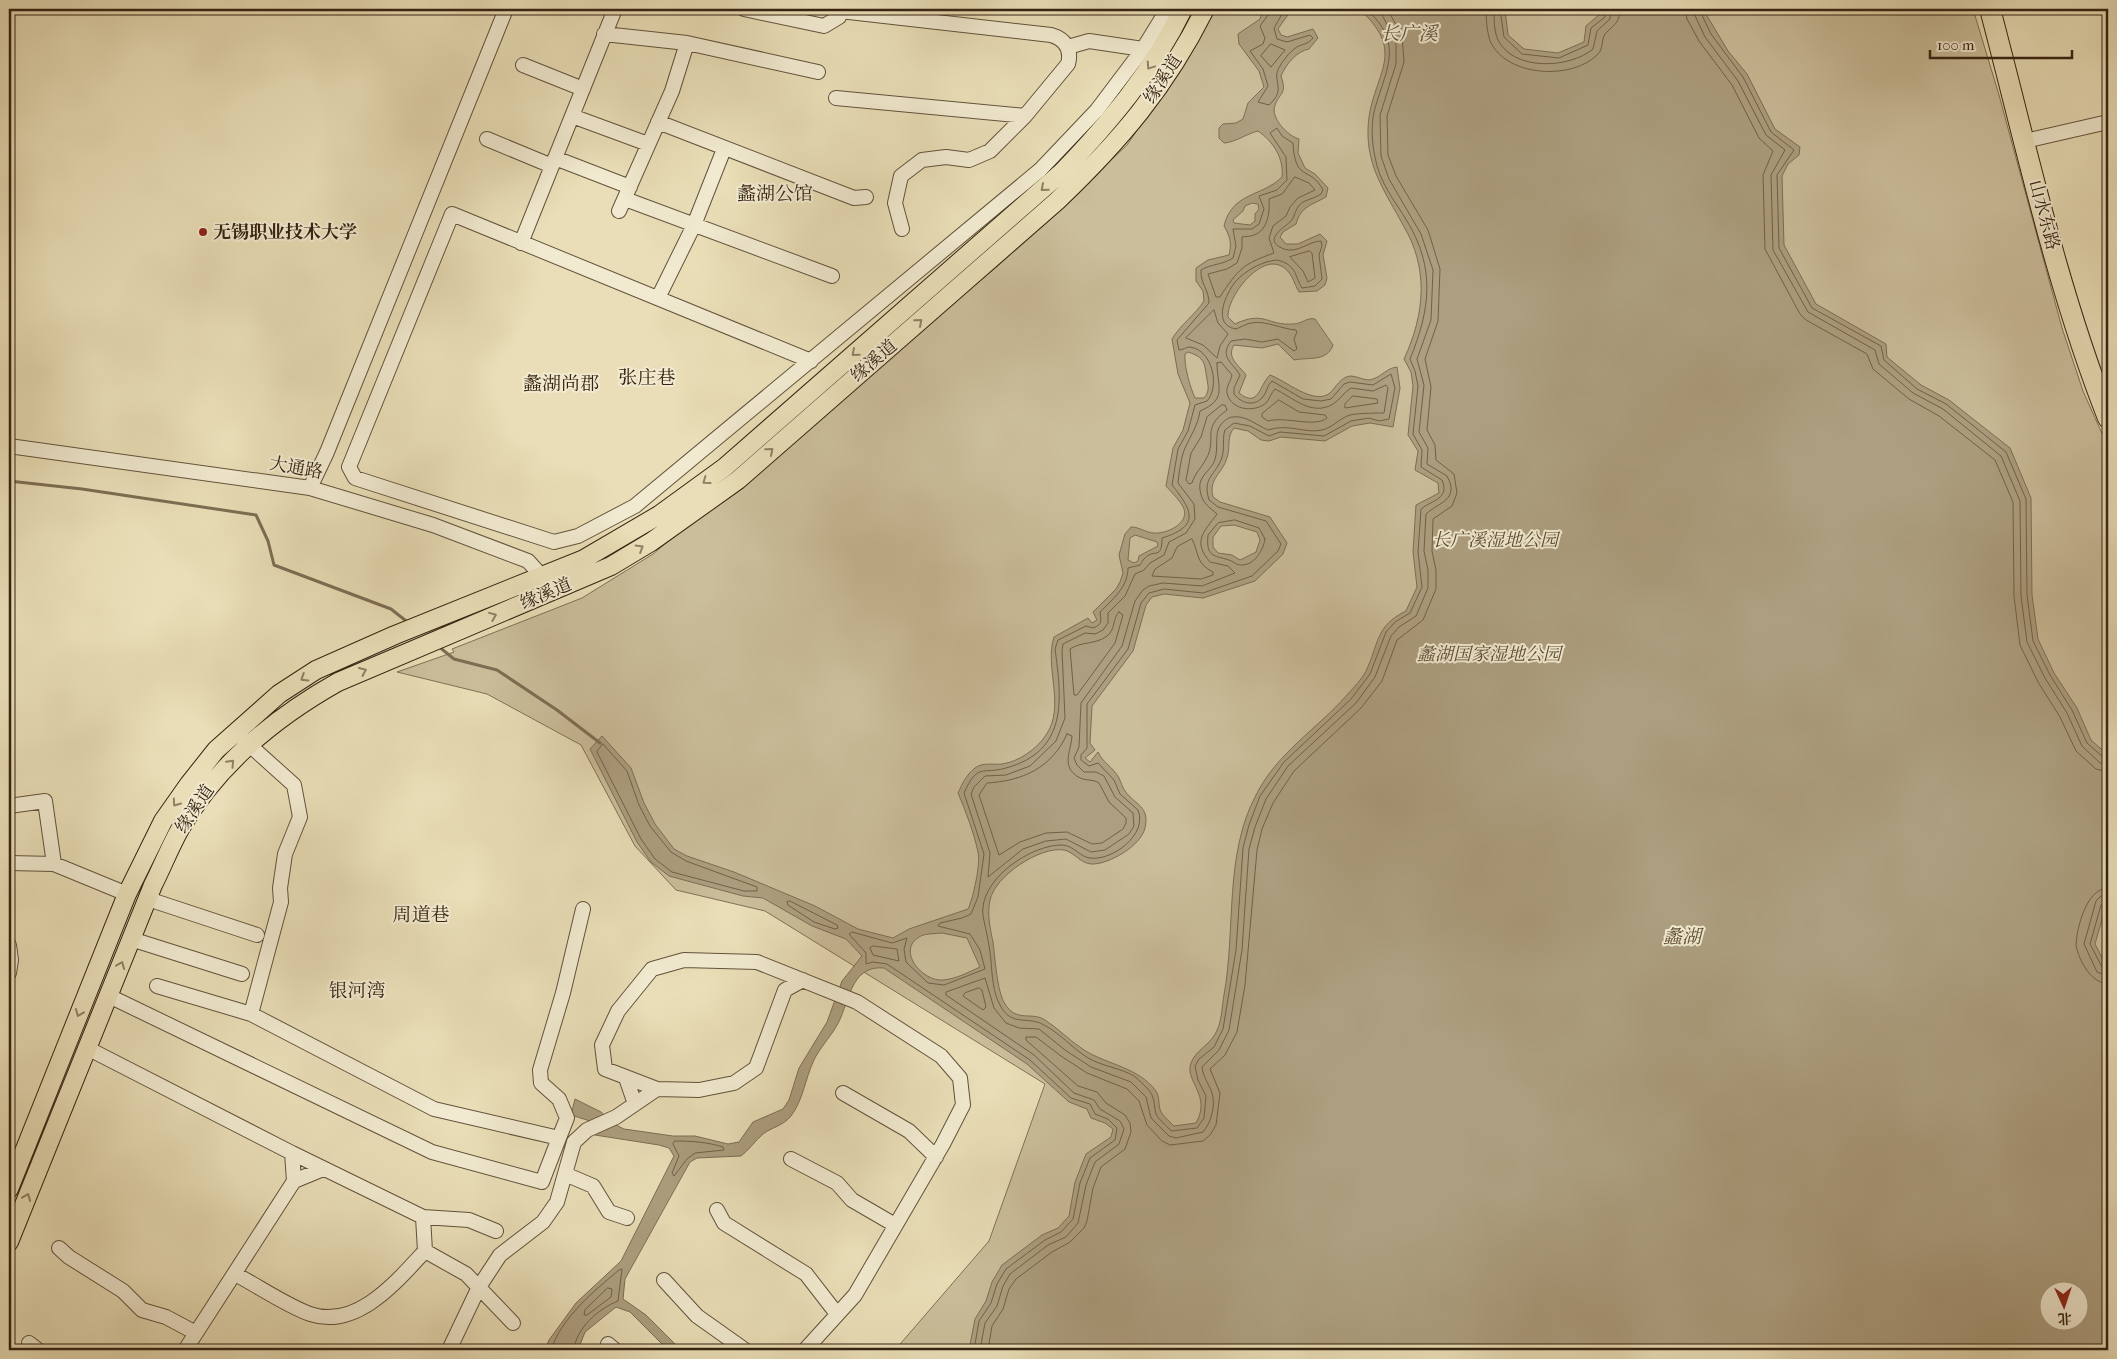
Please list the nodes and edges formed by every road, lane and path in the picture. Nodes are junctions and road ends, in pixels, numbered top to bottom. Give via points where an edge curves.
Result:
1 (506, 9) edge
2 (615, 9) edge
3 (744, 9) edge
4 (1172, 9) edge
5 (1204, 9) edge
6 (1990, 9) edge
7 (840, 10) edge
8 (604, 34) junction
9 (687, 43) junction
10 (1068, 47) junction
11 (1143, 49) junction
12 (523, 65) dead end
13 (818, 72) dead end
14 (583, 89) junction
15 (836, 98) dead end
16 (572, 116) junction
17 (1025, 116) junction
18 (658, 122) junction
19 (2108, 122) edge
20 (487, 138) dead end
21 (2025, 141) junction
22 (648, 144) junction
23 (724, 149) junction
24 (553, 162) junction
25 (866, 197) dead end
26 (624, 199) junction
27 (694, 225) junction
28 (902, 228) dead end
29 (521, 243) junction
30 (832, 276) dead end
31 (658, 298) junction
32 (811, 361) junction
33 (2108, 418) edge
34 (9, 446) edge
35 (310, 488) junction
36 (544, 575) junction
37 (554, 591) junction
38 (235, 732) junction
39 (248, 744) junction
40 (9, 806) edge
41 (9, 863) edge
42 (54, 864) junction
43 (127, 894) junction
44 (148, 899) junction
45 (584, 909) dead end
46 (257, 935) dead end
47 (131, 939) junction
48 (9, 945) edge
49 (780, 971) junction
50 (9, 973) edge
51 (242, 974) dead end
52 (803, 980) junction
53 (157, 986) dead end
54 (786, 990) junction
55 (109, 996) junction
56 (251, 1014) junction
57 (88, 1048) junction
58 (626, 1078) junction
59 (657, 1090) junction
60 (843, 1093) dead end
61 (635, 1104) junction
62 (560, 1138) junction
63 (292, 1153) junction
64 (936, 1157) junction
65 (791, 1159) dead end
66 (323, 1169) junction
67 (565, 1174) junction
68 (294, 1181) junction
69 (9, 1188) edge
70 (717, 1210) dead end
71 (423, 1217) junction
72 (628, 1218) dead end
73 (895, 1225) junction
74 (496, 1231) dead end
75 (9, 1242) edge
76 (59, 1248) dead end
77 (425, 1251) junction
78 (235, 1274) junction
79 (664, 1280) dead end
80 (479, 1287) junction
81 (837, 1314) junction
82 (513, 1323) dead end
83 (196, 1332) junction
84 (187, 1349) edge
85 (449, 1350) edge
86 (746, 1350) edge
87 (804, 1350) edge

1 - 35 street
2 - 8 street
3 - 7 street via 824,26 839,17
4 - 11 street
4 -> 36 main road, 缘溪道 via 1168,40 1102,130 1062,172 725,467 620,540
37 -> 5 main road, 缘溪道 via 611,566 738,480 1057,202 1140,114 1169,74
6 - 21 highway, 山水东路
7 - 10 street via 1051,35 1061,38
8 - 9 street
8 - 14 street
9 - 13 street
9 - 18 street
10 - 11 street via 1089,41
10 - 17 street via 1068,64
11 - 32 street via 1097,110 1040,170
12 - 14 street
14 - 16 street
15 - 17 street
16 - 22 street
16 - 24 street
17 - 28 street via 990,151 969,160 946,157 922,160 901,176 895,203
18 - 22 street
18 - 23 street
19 - 21 street
20 - 24 street
21 - 33 highway, 山水东路 via 2064,289
22 - 26 street
23 - 25 street via 854,198
23 - 27 street
24 - 26 street
24 - 29 street
26 - 27 street
27 - 30 street
27 - 31 street
29 - 31 street
29 - 32 street via 452,214 349,467 355,478 554,542 578,536 635,506
31 - 32 street
34 - 35 street, 大通路
35 - 36 street, 大通路 via 441,528 528,561
36 - 37 street, 大通路
36 -> 38 main road, 缘溪道 via 316,670 279,694
39 -> 37 main road, 缘溪道 via 302,702 338,682
38 - 39 street
38 -> 43 main road, 缘溪道 via 216,750 163,821
44 -> 39 main road, 缘溪道 via 180,830 208,787
39 - 56 street via 294,785 300,817 285,854 281,902
40 - 42 street via 45,801
41 - 42 street
42 - 43 street
43 -> 69 main road, 缘溪道
44 - 46 street
44 - 47 main road, 缘溪道
45 - 62 street via 540,1070 541,1084 559,1099 567,1118
47 - 51 street
55 -> 47 main road, 缘溪道
48 - 50 street
49 - 52 street
49 - 54 street
49 - 58 street via 757,962 684,960 652,969 618,1011 602,1045 606,1068
52 - 54 street
52 - 64 street via 843,996 941,1056 960,1078 963,1105
53 - 56 street
54 - 59 street via 756,1068 734,1083 698,1090
55 - 57 main road, 缘溪道
55 - 62 street via 432,1152 542,1182
56 - 62 street via 434,1109
57 - 63 street
75 -> 57 main road, 缘溪道
58 - 59 street
58 - 61 street
59 - 61 street
60 - 64 street via 908,1131
61 - 67 street via 587,1130 574,1142
63 - 66 street
63 - 68 street
64 - 73 street
65 - 73 street via 837,1183 852,1200
66 - 68 street
66 - 71 street
67 - 72 street via 593,1186 609,1212
67 - 80 street via 557,1202 543,1222 500,1255
68 - 78 street
70 - 81 street via 724,1223 806,1274
71 - 74 street via 468,1220
71 - 77 street
73 - 81 street via 854,1295
76 - 83 street via 123,1291 142,1310 166,1317
77 - 78 street via 393,1284 358,1310 331,1317 310,1314
77 - 80 street via 466,1274
78 - 83 street
79 - 86 street via 697,1316
80 - 82 street
80 - 85 street
81 - 87 street
83 - 84 street

